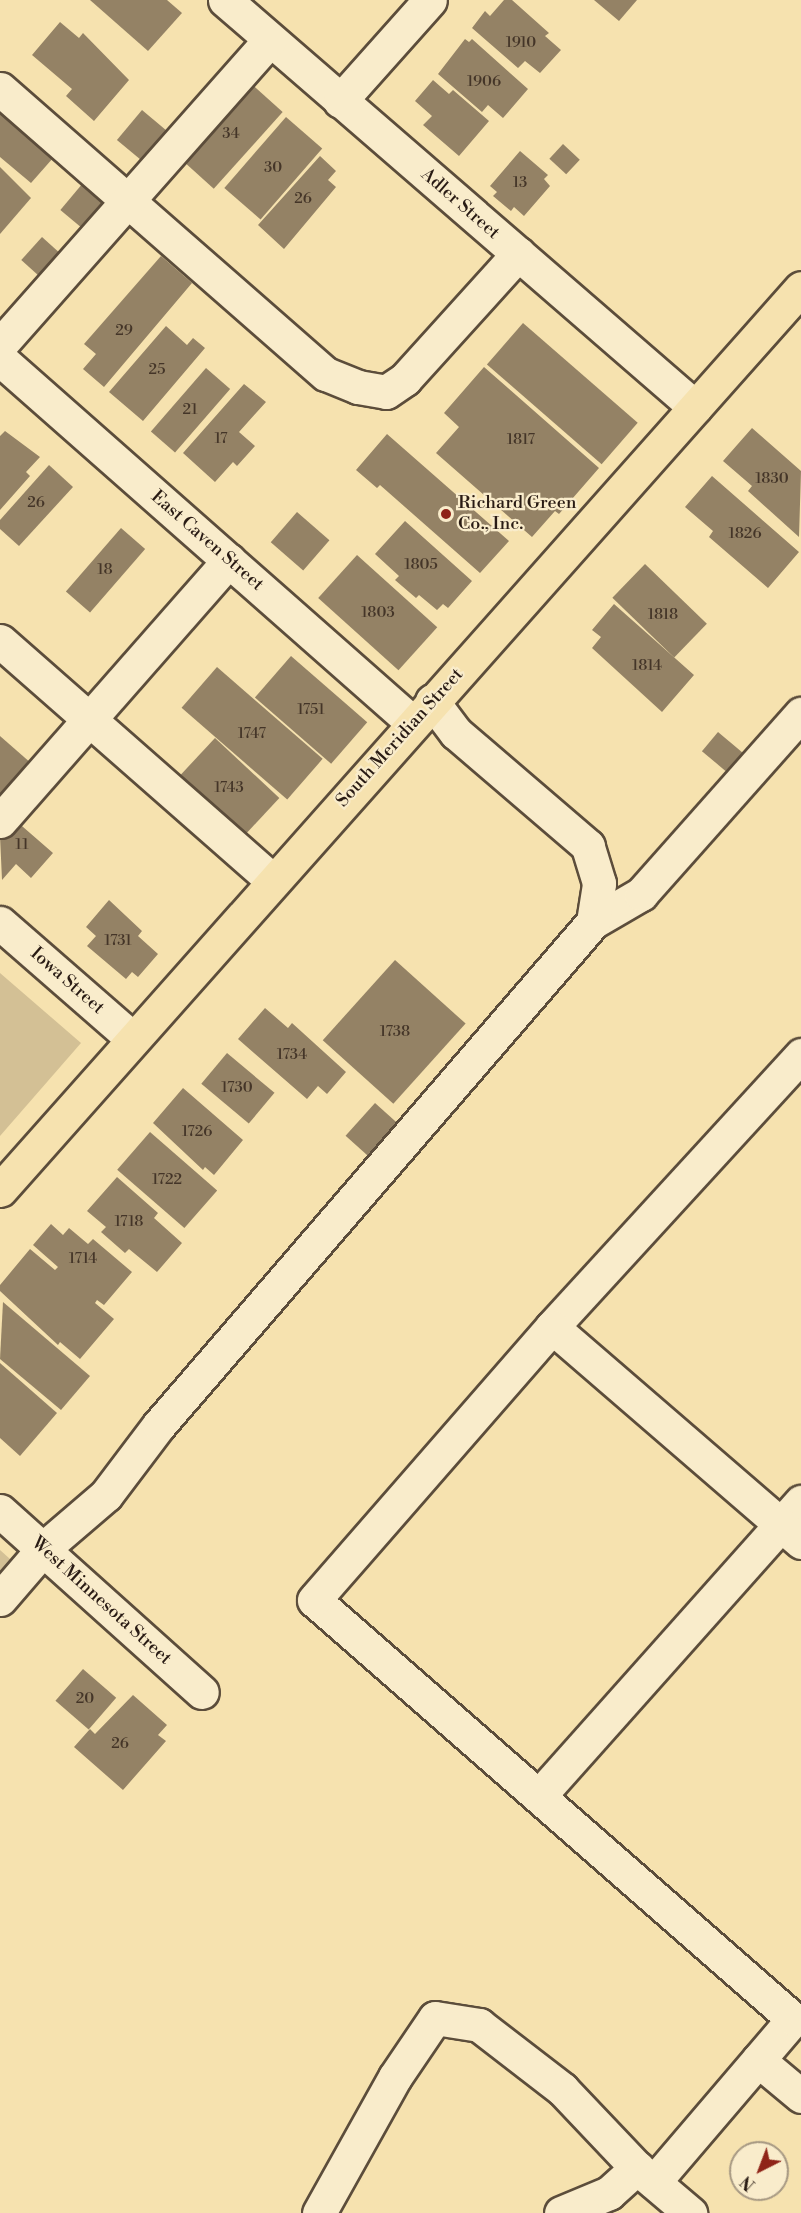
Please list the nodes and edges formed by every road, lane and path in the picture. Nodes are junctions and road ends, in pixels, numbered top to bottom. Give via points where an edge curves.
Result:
1 (225, 0) edge
2 (430, 0) edge
3 (270, 40) junction
4 (0, 89) edge
5 (340, 101) junction
6 (128, 201) junction
7 (518, 254) junction
8 (801, 288) edge
9 (0, 345) edge
10 (0, 359) edge
11 (695, 407) junction
12 (229, 561) junction
13 (0, 641) edge
14 (423, 712) junction
15 (801, 714) edge
16 (90, 719) junction
17 (0, 821) edge
18 (273, 881) junction
19 (593, 922) junction
20 (0, 923) edge
21 (133, 1039) junction
22 (801, 1055) edge
23 (0, 1190) edge
24 (552, 1327) junction
25 (0, 1511) edge
26 (794, 1523) edge
27 (43, 1549) junction
28 (0, 1599) edge
29 (202, 1692) dead end
30 (539, 1796) junction
31 (797, 2014) edge
32 (758, 2060) junction
33 (801, 2096) edge
34 (646, 2175) junction
35 (319, 2213) edge
36 (561, 2213) edge
37 (690, 2213) edge

1 - 3 street, Adler Street
2 - 5 street
3 - 5 street, Adler Street
3 - 6 street
4 - 6 street
5 - 7 street, Adler Street
6 - 7 street via 326,374 358,387 386,392 405,379
6 - 9 street
7 - 11 street, Adler Street
8 - 11 main road, South Meridian Street
10 - 12 street, East Caven Street
11 - 14 main road, South Meridian Street
12 - 14 street, East Caven Street
12 - 16 street
13 - 16 street
14 - 18 main road, South Meridian Street
14 - 19 street, East Caven Street via 456,733 588,846 599,883
15 - 19 street via 641,894
16 - 17 street
16 - 18 street
18 - 21 main road, South Meridian Street
19 - 27 street via 159,1425 106,1495
20 - 21 street, Iowa Street
21 - 23 main road, South Meridian Street
22 - 24 street
24 - 26 street
24 - 30 street via 314,1600
25 - 27 street, West Minnesota Street
26 - 30 street
27 - 28 street
27 - 29 street, West Minnesota Street
30 - 31 street
31 - 32 street
32 - 33 street
32 - 34 street
34 - 35 street via 562,2090 479,2025 435,2018 395,2077
34 - 36 street
34 - 37 street

